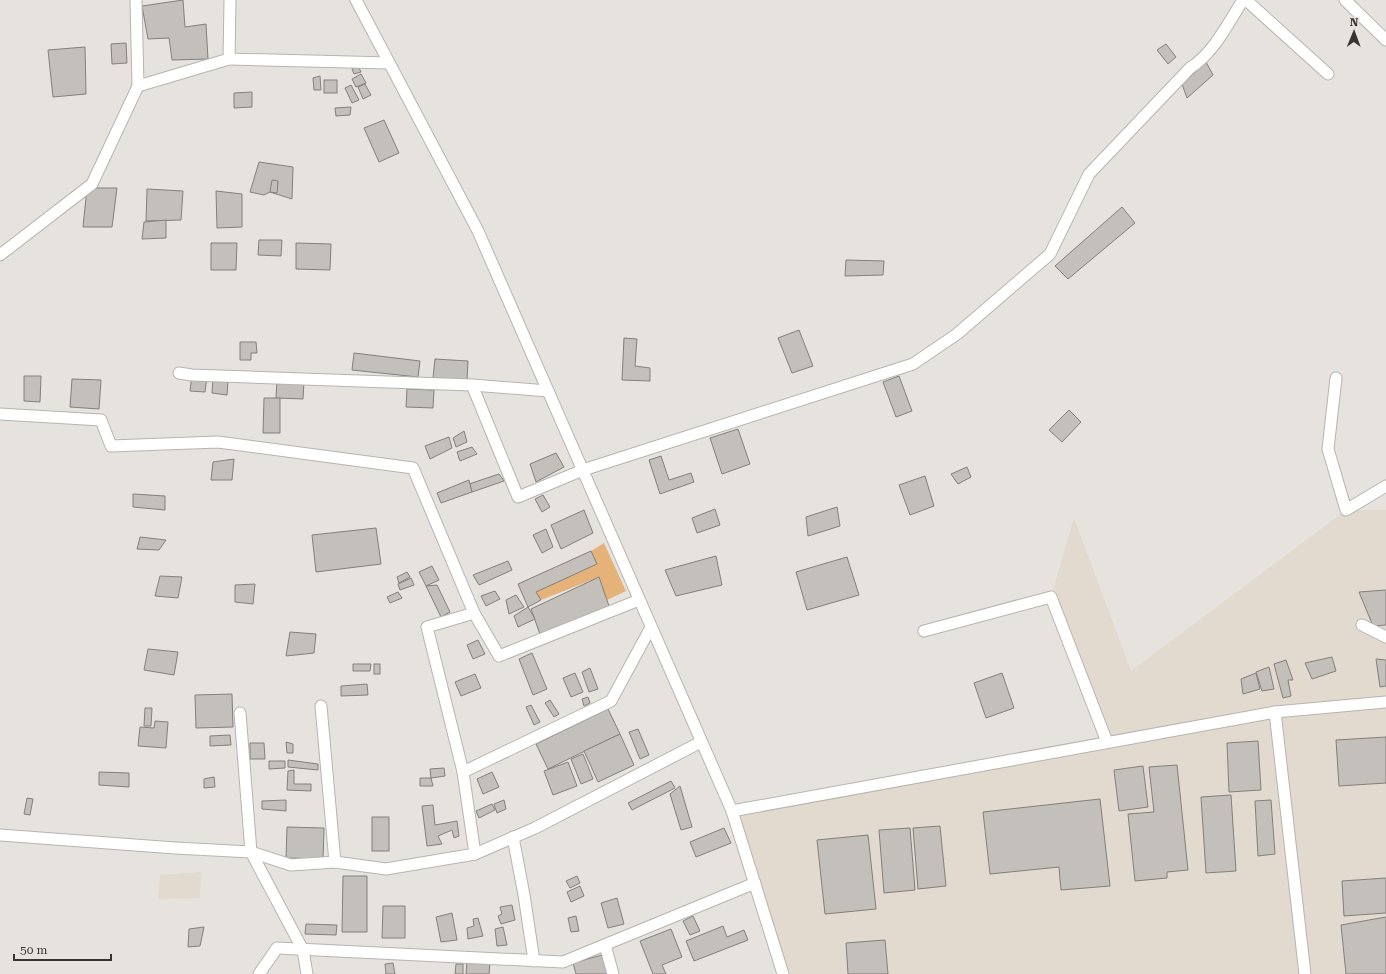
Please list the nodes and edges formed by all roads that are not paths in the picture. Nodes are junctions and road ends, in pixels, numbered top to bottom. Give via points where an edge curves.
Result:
1 (136, 0) edge
2 (230, 0) edge
3 (356, 0) edge
4 (1245, 0) edge
5 (1345, 0) edge
6 (1386, 40) edge
7 (229, 59) junction
8 (389, 63) junction
9 (1328, 74) dead end
10 (138, 86) junction
11 (0, 255) edge
12 (179, 373) dead end
13 (1336, 378) dead end
14 (472, 385) junction
15 (548, 391) junction
16 (0, 414) edge
17 (583, 470) junction
18 (1386, 486) edge
19 (639, 600) junction
20 (474, 613) junction
21 (1362, 625) dead end
22 (651, 627) junction
23 (924, 630) dead end
24 (1386, 637) edge
25 (1386, 702) edge
26 (321, 706) dead end
27 (1275, 712) junction
28 (240, 713) dead end
29 (701, 742) junction
30 (1107, 742) junction
31 (463, 772) junction
32 (732, 811) junction
33 (0, 835) edge
34 (513, 837) junction
35 (251, 852) junction
36 (475, 854) junction
37 (335, 862) junction
38 (754, 883) junction
39 (605, 944) junction
40 (303, 950) junction
41 (534, 961) junction
42 (259, 974) edge
43 (307, 974) edge
44 (613, 974) edge
45 (783, 974) edge
46 (1304, 974) edge

1 - 10 street
2 - 7 street
3 - 8 street
4 - 9 street
4 - 17 street via 1200,62 1190,68 1089,174 1050,254 957,334 913,364
5 - 6 street
7 - 8 street
7 - 10 street
8 - 15 street via 478,231
10 - 11 street via 92,184
12 - 14 street
13 - 18 street via 1328,449 1346,510
14 - 15 street
14 - 17 street via 518,497
15 - 17 street
16 - 20 street via 101,420 111,446 218,442 413,468
17 - 19 street
19 - 20 street via 499,656
19 - 22 street
20 - 31 street via 427,627
21 - 24 street
22 - 29 street
22 - 31 street via 611,702
23 - 30 street via 1051,597
25 - 27 street
26 - 37 street
27 - 30 street
27 - 46 street
28 - 35 street
29 - 32 street
29 - 34 street
30 - 32 street
31 - 36 street
32 - 38 street
33 - 35 street
34 - 36 street
34 - 41 street
35 - 37 street via 291,865
35 - 40 street
36 - 37 street via 386,869
38 - 39 street
38 - 45 street
39 - 41 street via 563,962
39 - 44 street
40 - 41 street
40 - 42 street via 277,948
40 - 43 street

